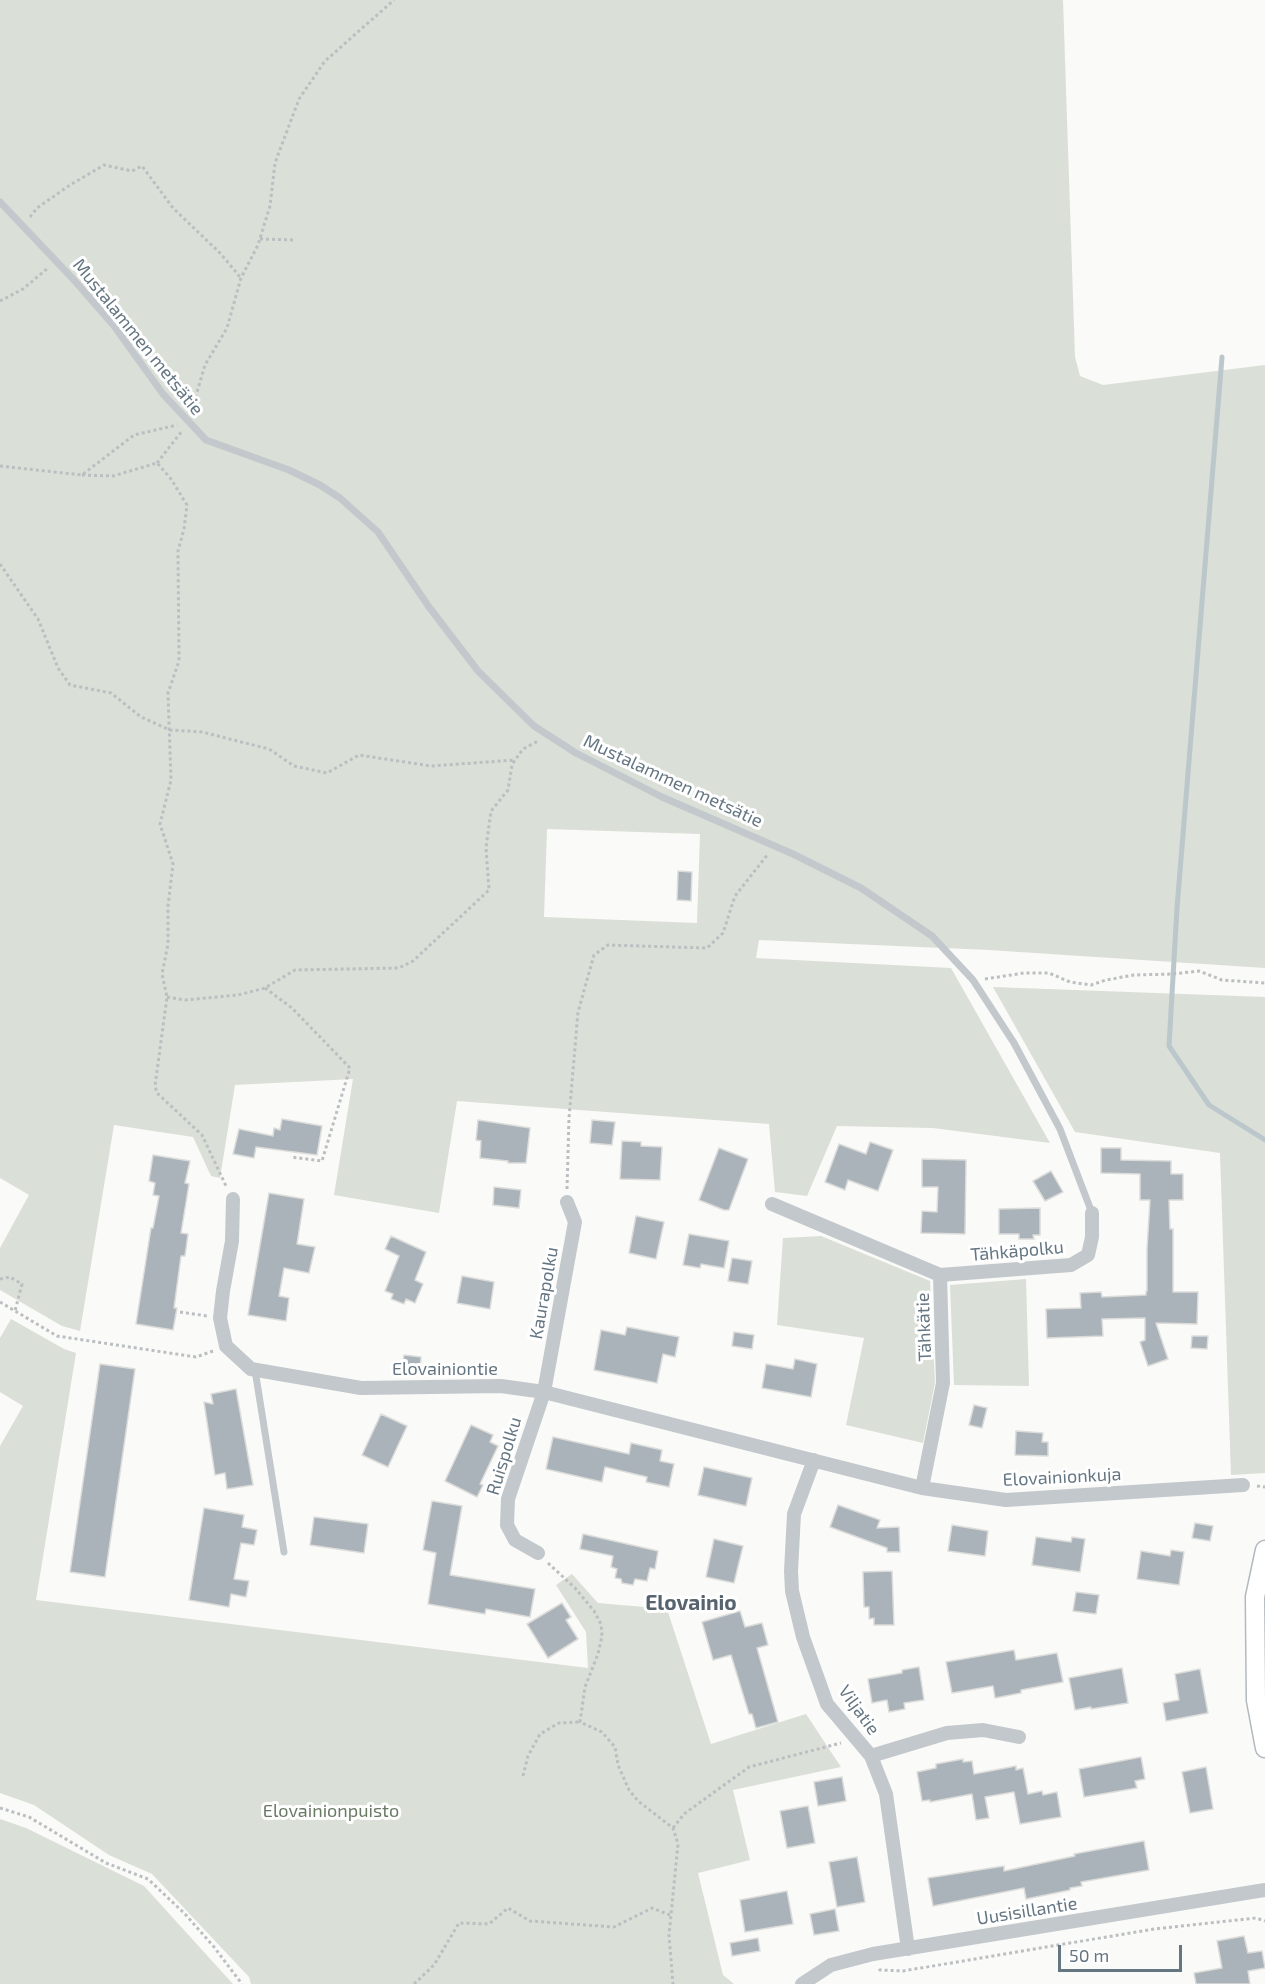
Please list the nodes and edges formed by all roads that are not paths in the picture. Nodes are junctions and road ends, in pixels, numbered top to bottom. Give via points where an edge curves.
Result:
1 (0, 202) edge
2 (233, 1199) road end
3 (567, 1202) road end
4 (771, 1204) dead end
5 (1092, 1213) joint
6 (940, 1275) junction
7 (255, 1370) junction
8 (544, 1392) junction
9 (814, 1460) junction
10 (1243, 1485) dead end
11 (922, 1488) junction
12 (1265, 1550) edge
13 (284, 1552) dead end
14 (538, 1553) road end
15 (1019, 1737) dead end
16 (1265, 1748) edge
17 (871, 1756) junction
18 (1265, 1890) edge
19 (908, 1949) junction
20 (802, 1984) edge

1 - 5 lane, Mustalammen metsätie via 114,326 163,394 206,440 321,485 378,532 478,671 534,726 576,753 662,797 861,888 932,936 973,980 1014,1043 1060,1129
2 - 7 street, Elovainiontie via 232,1240 220,1318 226,1346
3 - 8 street, Kaurapolku via 575,1222
4 - 6 street, Tähkätie
5 - 6 street, Tähkäpolku via 1088,1255 1071,1265
6 - 11 street, Tähkätie via 943,1383
7 - 8 street, Elovainiontie via 361,1388 501,1386
7 - 13 lane
8 - 9 street, Elovainiontie
8 - 14 street, Ruispolku via 508,1499 507,1525 515,1540
9 - 11 street, Elovainionkuja
9 - 17 street, Viljatie via 794,1514 792,1591 803,1637 827,1704
10 - 11 street, Elovainionkuja via 1006,1500
12 - 16 street via 1255,1609 1256,1700
15 - 17 street via 983,1730 946,1733
17 - 19 street, Viljatie via 886,1794
18 - 19 street, Uusisillantie
19 - 20 street, Uusisillantie via 831,1965

